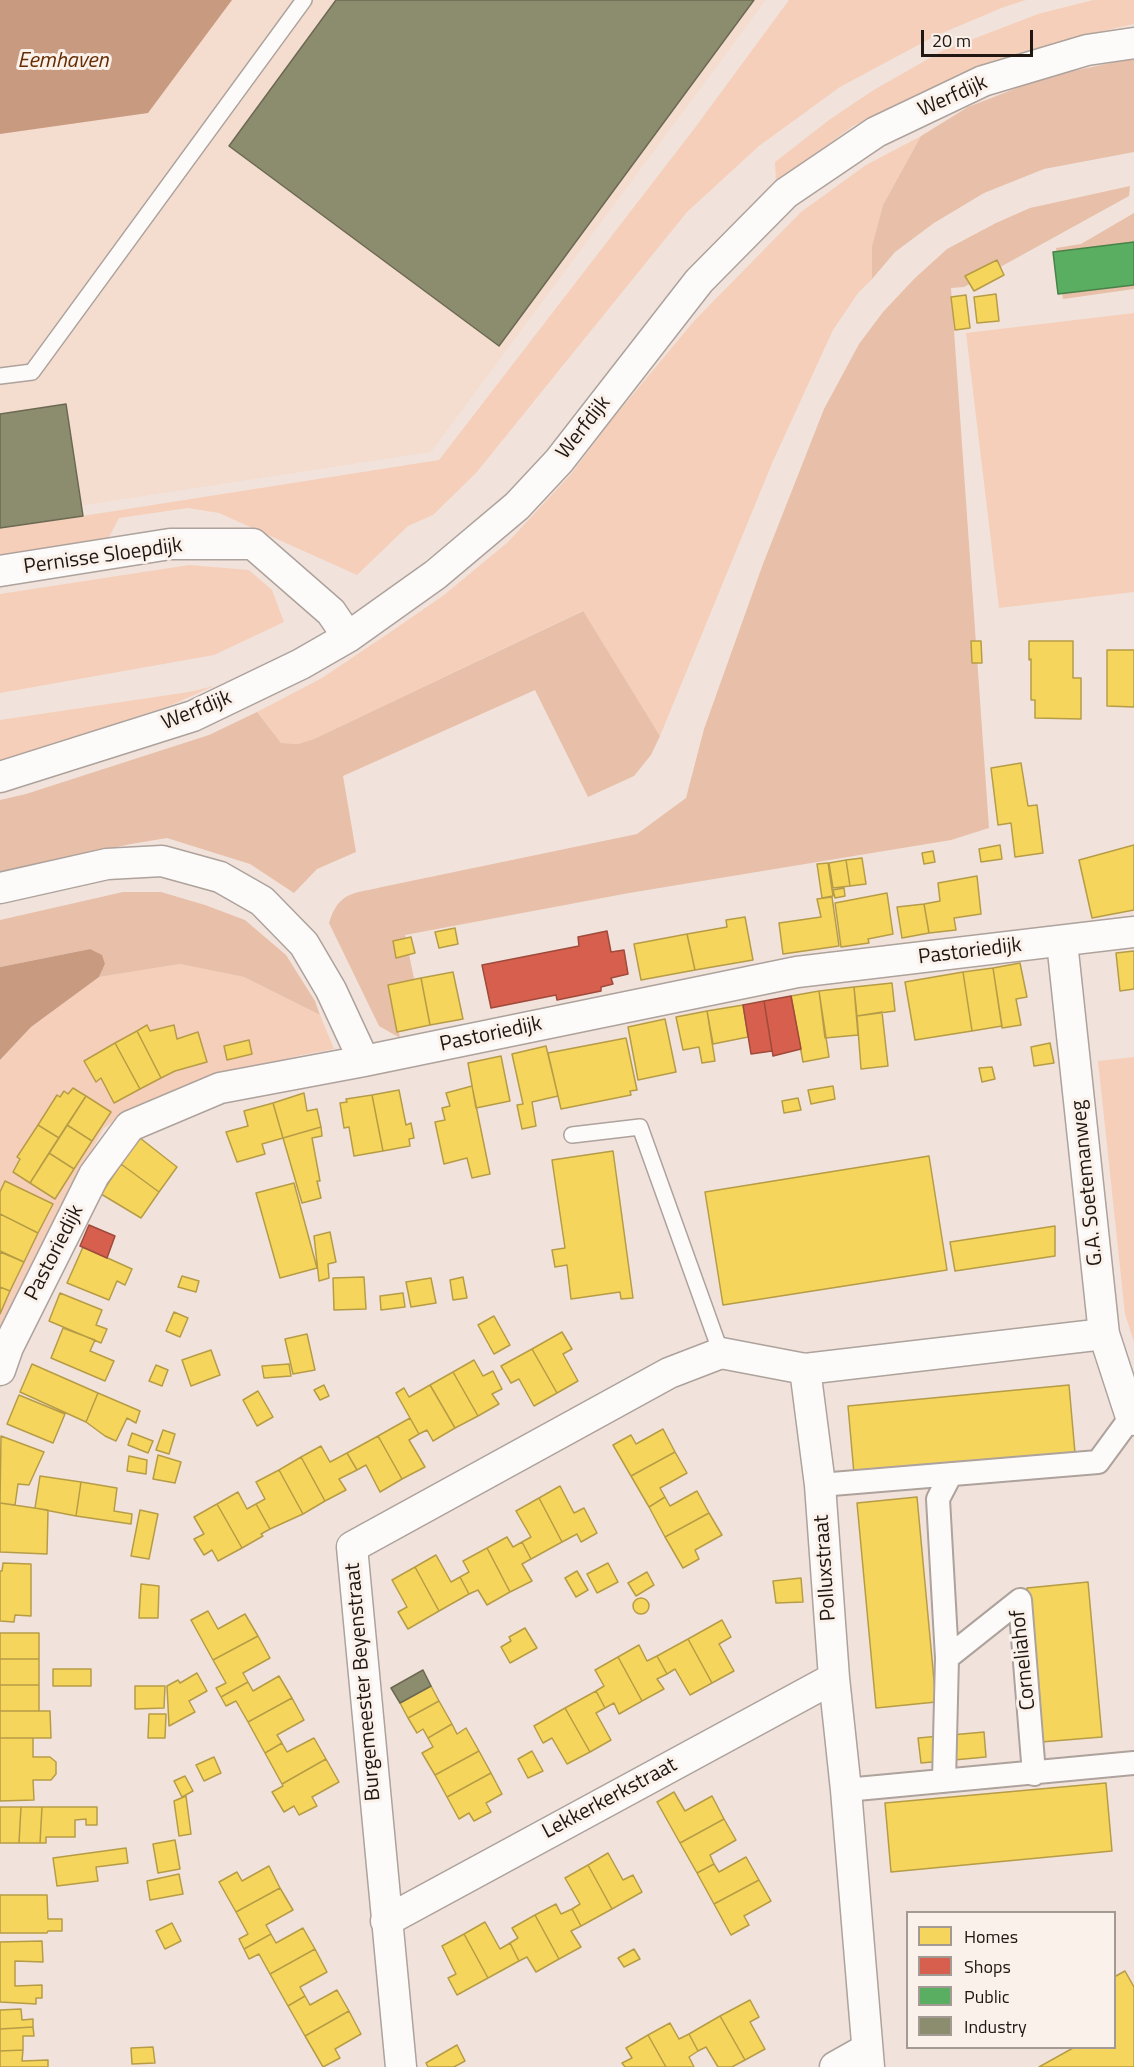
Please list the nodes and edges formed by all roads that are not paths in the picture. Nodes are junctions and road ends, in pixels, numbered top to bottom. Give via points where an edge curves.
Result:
1 (304, 0) edge
2 (1134, 43) edge
3 (0, 376) edge
4 (0, 571) edge
5 (348, 638) junction
6 (0, 777) edge
7 (0, 888) edge
8 (1134, 932) edge
9 (1062, 942) junction
10 (364, 1061) junction
11 (572, 1135) dead end
12 (1104, 1334) junction
13 (721, 1353) junction
14 (805, 1369) junction
15 (0, 1370) edge
16 (1132, 1418) edge
17 (951, 1474) junction
18 (820, 1485) junction
19 (947, 1658) junction
20 (834, 1678) junction
21 (1134, 1763) edge
22 (1034, 1774) junction
23 (944, 1781) junction
24 (846, 1790) junction
25 (386, 1921) junction
26 (868, 2058) edge
27 (401, 2067) edge
28 (835, 2067) edge

1 - 3 lane via 32,372
2 - 5 street, Werfdijk via 1087,50 983,81 876,132 786,193 699,281 559,460 518,506 435,575
4 - 5 street, Pernisse Sloepdijk via 171,544 253,544 331,612
5 - 6 street, Werfdijk via 193,716
7 - 10 street via 107,864 162,861 220,877 262,901 304,944 331,990
8 - 9 street, Pastoriedijk
9 - 10 street, Pastoriedijk via 797,972
9 - 12 street, G.A. Soetemanweg
10 - 15 street, Pastoriedijk via 220,1088 130,1126 94,1175
11 - 13 lane via 640,1127
12 - 14 street
12 - 16 street, G.A. Soetemanweg
13 - 14 street
13 - 25 street, Burgemeester Beyenstraat via 669,1373 352,1547
14 - 18 street, Polluxstraat
16 - 17 street via 1098,1462
17 - 18 street
17 - 19 street via 938,1499
18 - 20 street, Polluxstraat
19 - 22 street, Corneliahof via 1020,1600
19 - 23 street
20 - 24 street, Polluxstraat
20 - 25 street, Lekkerkerkstraat
21 - 22 street
22 - 23 street
23 - 24 street
24 - 26 street, Polluxstraat
25 - 27 street, Burgemeester Beyenstraat
26 - 28 street

